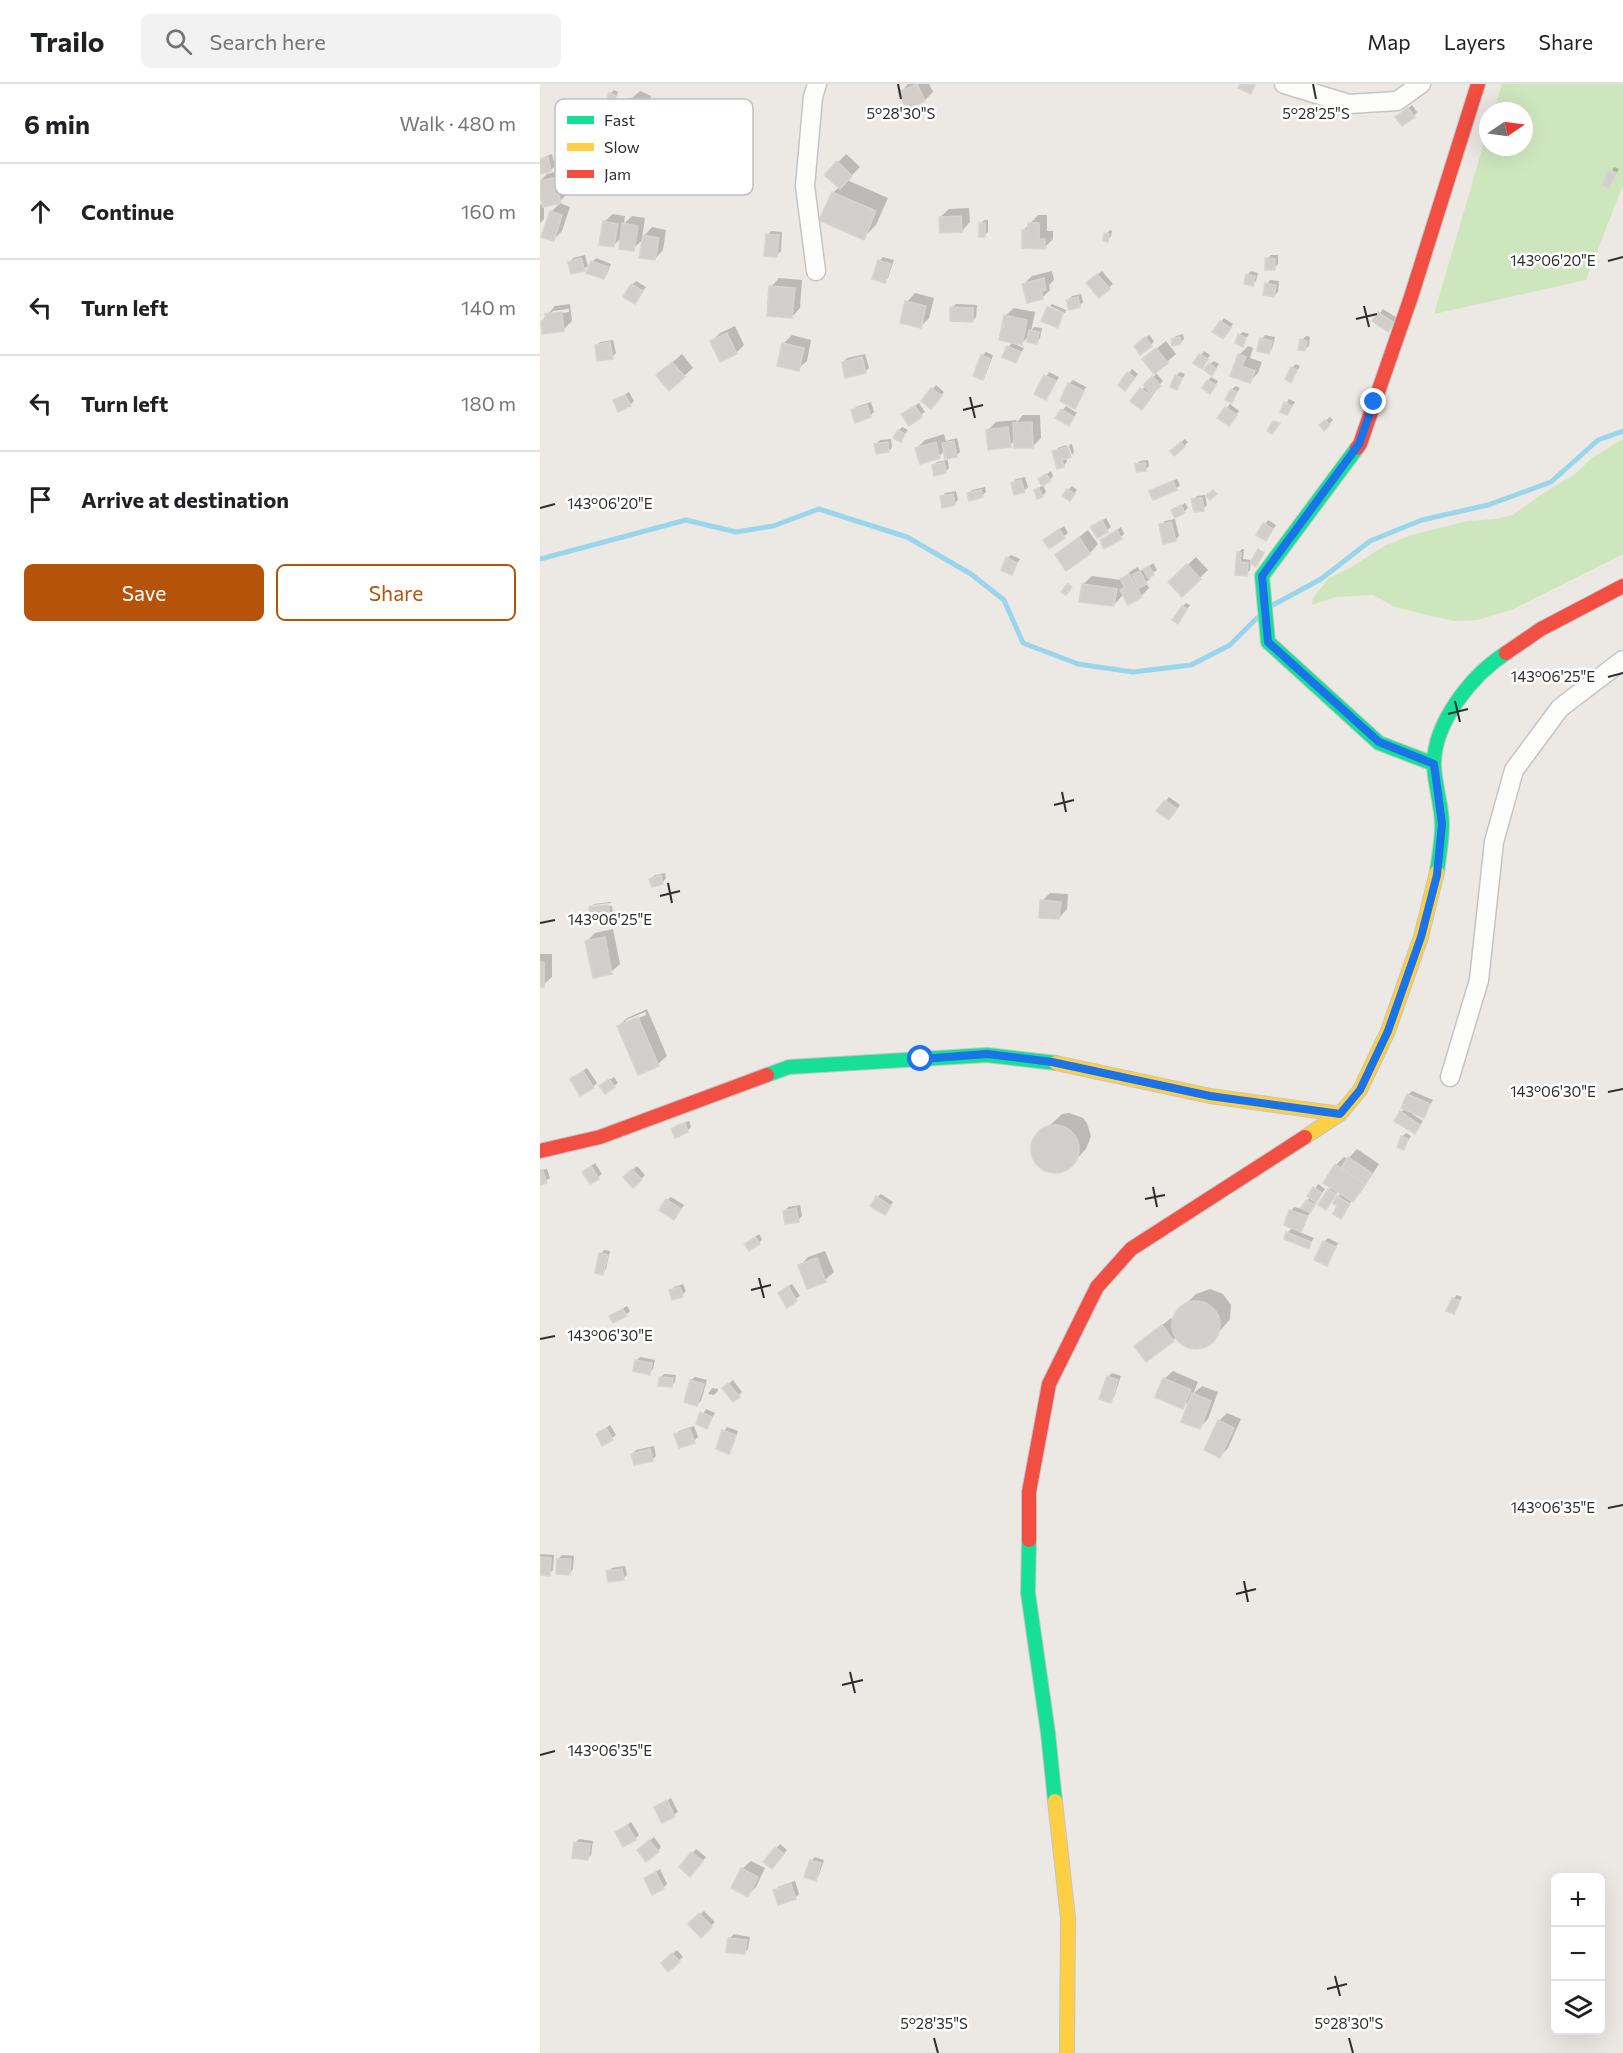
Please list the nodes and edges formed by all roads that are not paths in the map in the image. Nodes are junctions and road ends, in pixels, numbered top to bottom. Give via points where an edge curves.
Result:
1 (817, 84) edge
2 (1284, 84) edge
3 (1421, 84) edge
4 (1478, 84) edge
5 (816, 271) dead end
6 (1623, 586) edge
7 (1623, 660) edge
8 (1434, 764) junction
9 (1450, 1077) dead end
10 (1340, 1114) junction
11 (540, 1151) edge
12 (1067, 2053) edge

1 - 5 street via 805,186
2 - 3 street via 1349,104 1397,101
4 - 8 street via 1411,297 1359,444 1262,576 1268,642 1379,742
6 - 8 street via 1541,629 1490,663 1442,725
7 - 9 street via 1560,708 1514,770 1494,842 1479,980
8 - 10 street via 1442,824 1437,875 1421,937 1388,1031 1360,1090
10 - 11 street via 1210,1096 1052,1062 987,1054 789,1067 600,1137
10 - 12 street via 1131,1249 1097,1287 1049,1384 1029,1492 1028,1593 1068,1918

